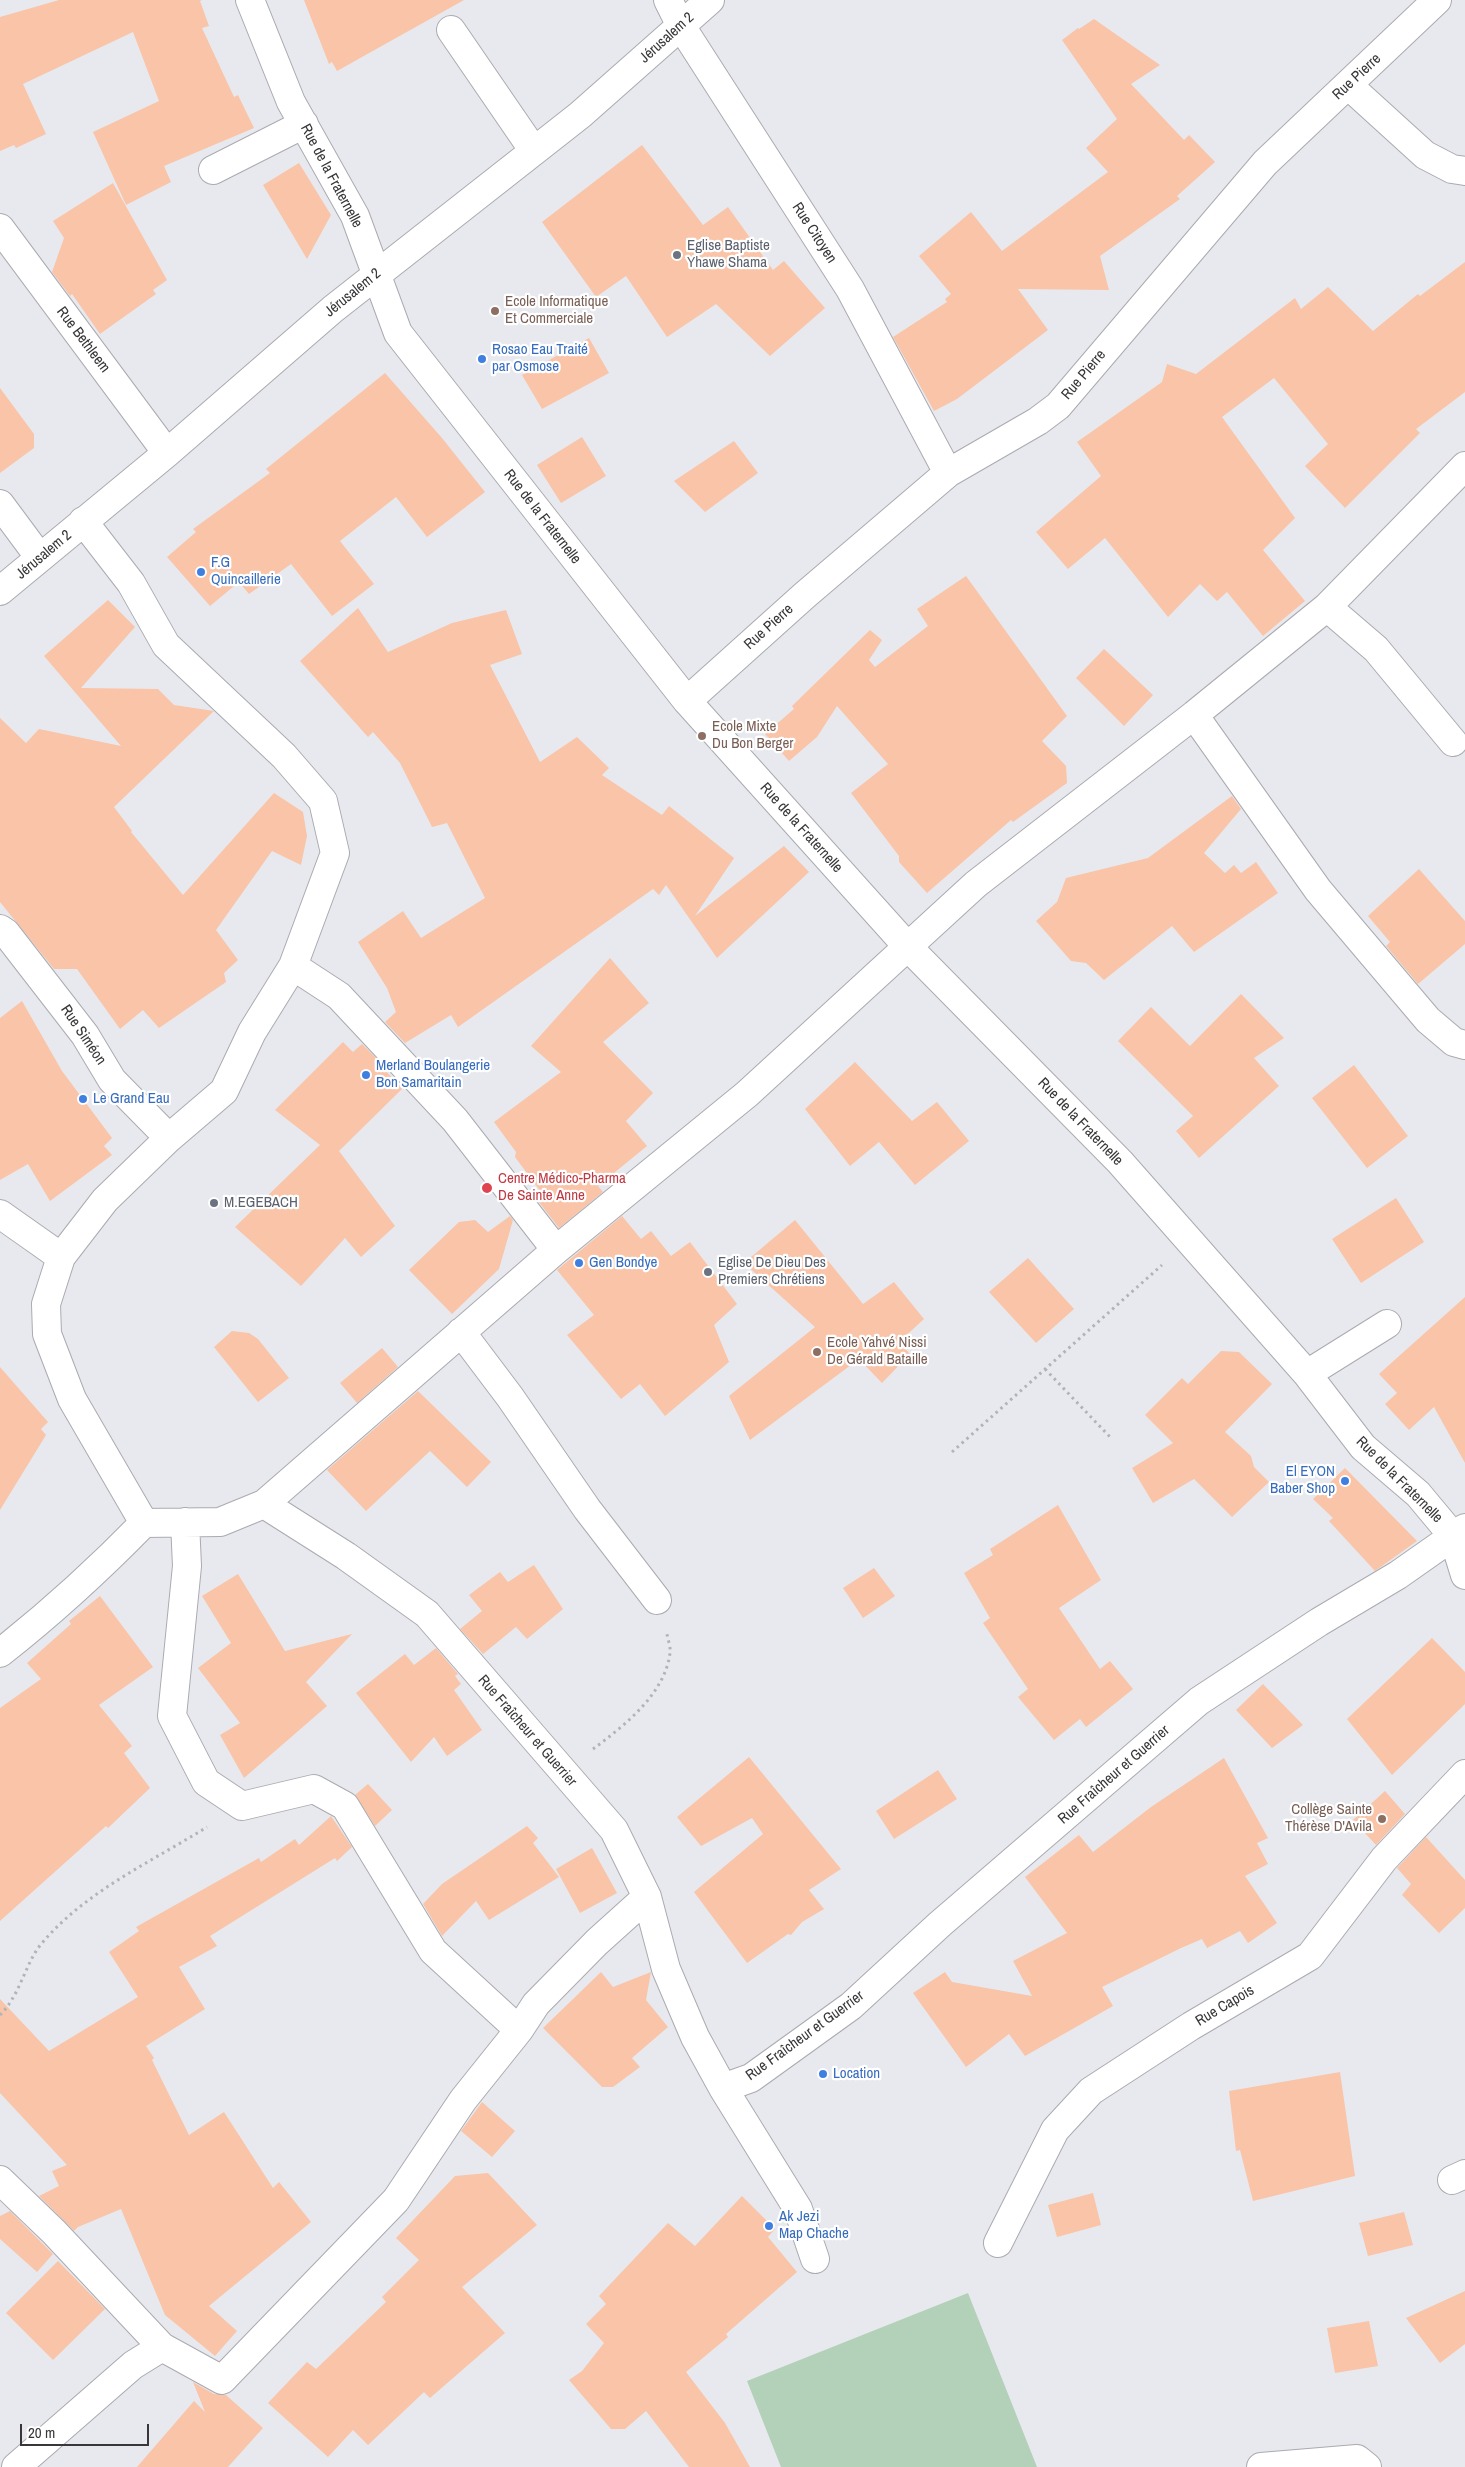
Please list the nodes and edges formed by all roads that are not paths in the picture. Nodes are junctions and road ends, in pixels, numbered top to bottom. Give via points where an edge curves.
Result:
1 (250, 0) edge
2 (668, 0) edge
3 (710, 0) edge
4 (1438, 0) edge
5 (681, 26) junction
6 (450, 30) dead end
7 (1348, 85) junction
8 (304, 124) junction
9 (534, 151) junction
10 (213, 170) dead end
11 (1465, 171) edge
12 (0, 228) edge
13 (375, 274) junction
14 (166, 453) junction
15 (1465, 466) edge
16 (948, 473) junction
17 (0, 504) edge
18 (83, 521) junction
19 (40, 558) junction
20 (0, 591) edge
21 (1327, 608) junction
22 (687, 701) junction
23 (1194, 715) junction
24 (1453, 742) dead end
25 (0, 929) edge
26 (908, 946) junction
27 (293, 966) junction
28 (1465, 1045) edge
29 (169, 1138) junction
30 (0, 1214) edge
31 (556, 1250) junction
32 (61, 1257) junction
33 (1387, 1324) dead end
34 (460, 1332) junction
35 (1307, 1374) junction
36 (264, 1504) junction
37 (185, 1522) junction
38 (144, 1523) junction
39 (1459, 1532) edge
40 (1465, 1575) edge
41 (657, 1600) road end
42 (0, 1652) edge
43 (1465, 1774) edge
44 (647, 1897) junction
45 (519, 2030) junction
46 (723, 2088) junction
47 (0, 2180) edge
48 (998, 2243) dead end
49 (815, 2259) dead end
50 (162, 2347) junction
51 (1362, 2463) edge
52 (16, 2467) edge
53 (1261, 2467) edge

1 - 8 street, Rue de la Fraternelle
2 - 5 street, Rue Citoyen
3 - 5 street, Jérusalem 2
4 - 7 street, Rue Pierre
5 - 9 street, Jérusalem 2
5 - 16 street, Rue Citoyen via 850,289
6 - 9 street
7 - 11 street via 1425,155 1452,169
7 - 16 street, Rue Pierre via 1265,163 1058,406
8 - 10 street
8 - 13 street, Rue de la Fraternelle via 355,216
9 - 13 street, Jérusalem 2
12 - 14 street, Rue Bethleem
13 - 14 street, Jérusalem 2
13 - 22 street, Rue de la Fraternelle via 398,333
14 - 18 street, Jérusalem 2
15 - 21 street
16 - 22 street, Rue Pierre
17 - 19 street
18 - 19 street, Jérusalem 2
18 - 27 street via 131,583 166,645 284,756 323,801 335,853
19 - 20 street, Jérusalem 2
21 - 23 street
21 - 24 street via 1376,650
22 - 26 street, Rue de la Fraternelle
23 - 26 street via 976,884
23 - 28 street via 1318,890 1428,1020 1454,1042
25 - 29 street, Rue Siméon via 6,932 85,1034 112,1080
26 - 31 street via 747,1094
26 - 35 street, Rue de la Fraternelle via 1120,1162
27 - 29 street via 252,1032 224,1091
27 - 31 street via 339,996 454,1120
29 - 32 street via 105,1200
30 - 32 street
31 - 34 street
32 - 38 street via 46,1304 47,1334 72,1399
33 - 35 street
34 - 36 street
34 - 41 street via 587,1509
35 - 39 street, Rue de la Fraternelle via 1363,1447
36 - 37 street via 220,1522
36 - 44 street, Rue Fraîcheur et Guerrier via 346,1556 427,1614 614,1830
37 - 38 street
37 - 45 street via 187,1566 172,1716 206,1782 242,1806 314,1789 345,1806 432,1951
38 - 42 street via 25,1634
39 - 40 street, Rue de la Fraternelle
39 - 46 street, Rue Fraîcheur et Guerrier via 1398,1575 1319,1622 1199,1701 940,1924 851,2006 751,2078
43 - 48 street, Rue Capois via 1384,1859 1310,1956 1191,2026 1091,2091 1055,2130
44 - 45 street via 536,2004
44 - 46 street, Rue Fraîcheur et Guerrier via 666,1969 695,2037
45 - 50 street via 463,2100 396,2200 222,2380
46 - 49 street via 798,2209
47 - 50 street via 54,2232
50 - 52 street via 133,2366
51 - 53 street

